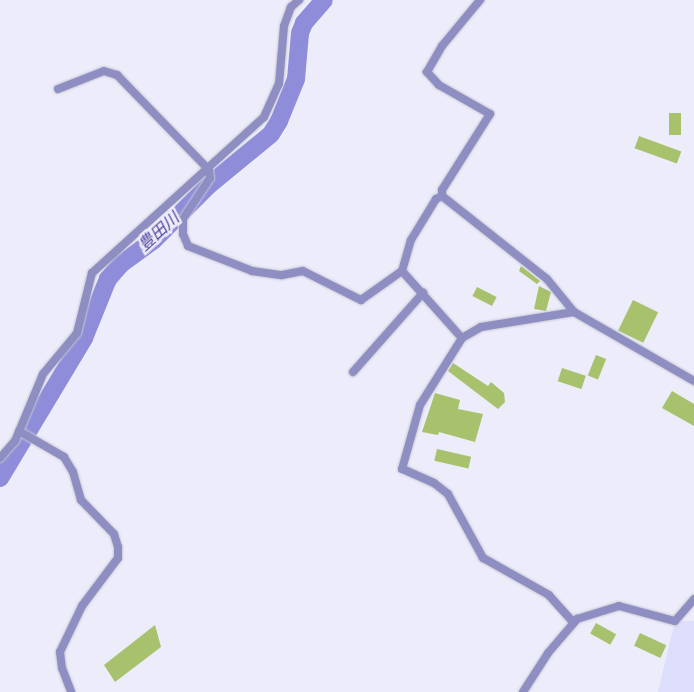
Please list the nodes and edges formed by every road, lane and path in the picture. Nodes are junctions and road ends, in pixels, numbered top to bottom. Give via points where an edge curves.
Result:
1 (299, 0) edge
2 (480, 0) edge
3 (58, 89) dead end
4 (209, 170) junction
5 (442, 196) junction
6 (402, 271) junction
7 (423, 293) junction
8 (574, 312) junction
9 (462, 338) junction
10 (353, 372) dead end
11 (694, 381) edge
12 (19, 431) junction
13 (0, 458) edge
14 (694, 599) edge
15 (573, 622) junction
16 (71, 692) edge
17 (523, 692) edge

1 - 4 street via 290,7 284,26 280,84 274,100 264,117
2 - 5 street via 442,46 427,72 438,85 490,114 442,190
3 - 4 street via 104,71 117,75
4 - 6 street via 210,178 183,219 183,234 188,246 197,251 252,271 282,275 303,271 361,300
4 - 12 street via 92,273 77,333 43,374
5 - 6 street via 436,199 411,240
5 - 8 street via 547,278
6 - 7 street
7 - 9 street
7 - 10 street
8 - 9 street via 481,327
8 - 11 street
9 - 15 street via 420,406 402,470 448,494 483,558 549,595
12 - 13 street
12 - 16 street via 64,457 73,472 81,500 114,534 118,547 118,558 82,606 60,652
14 - 15 street via 675,621 620,606 592,612
15 - 17 street

